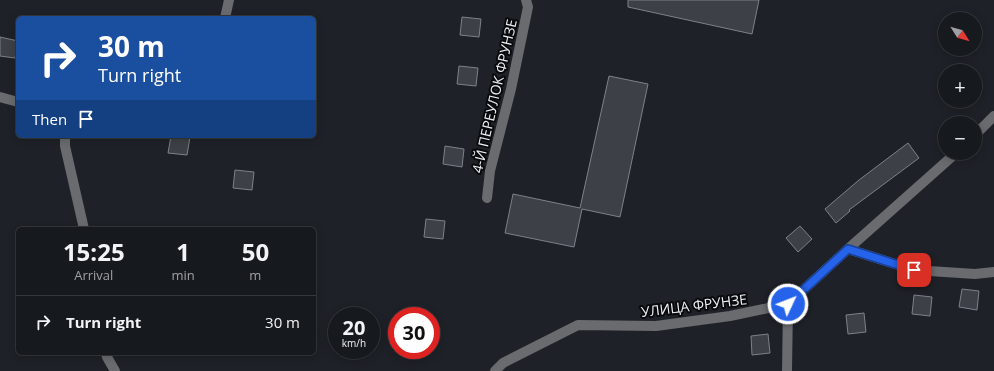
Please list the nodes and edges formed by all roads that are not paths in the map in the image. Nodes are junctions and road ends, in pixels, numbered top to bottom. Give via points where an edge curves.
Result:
1 (229, 0) edge
2 (526, 0) edge
3 (225, 16) edge
4 (0, 97) edge
5 (16, 101) edge
6 (994, 116) edge
7 (982, 128) edge
8 (65, 138) edge
9 (948, 160) edge
10 (487, 198) dead end
11 (84, 227) edge
12 (848, 249) junction
13 (994, 272) edge
14 (788, 304) junction
15 (106, 355) edge
16 (115, 371) edge
17 (495, 371) edge
18 (787, 371) edge

1 - 3 street
2 - 10 street, 4-Й ПЕРЕУЛОК ФРУНЗЕ via 528,7 490,171
4 - 5 street
6 - 7 street
8 - 11 street
9 - 12 street
12 - 13 street via 914,270 975,274
12 - 14 street
14 - 17 street, УЛИЦА ФРУНЗЕ via 730,316 656,326 578,325 504,363
14 - 18 street
15 - 16 street

